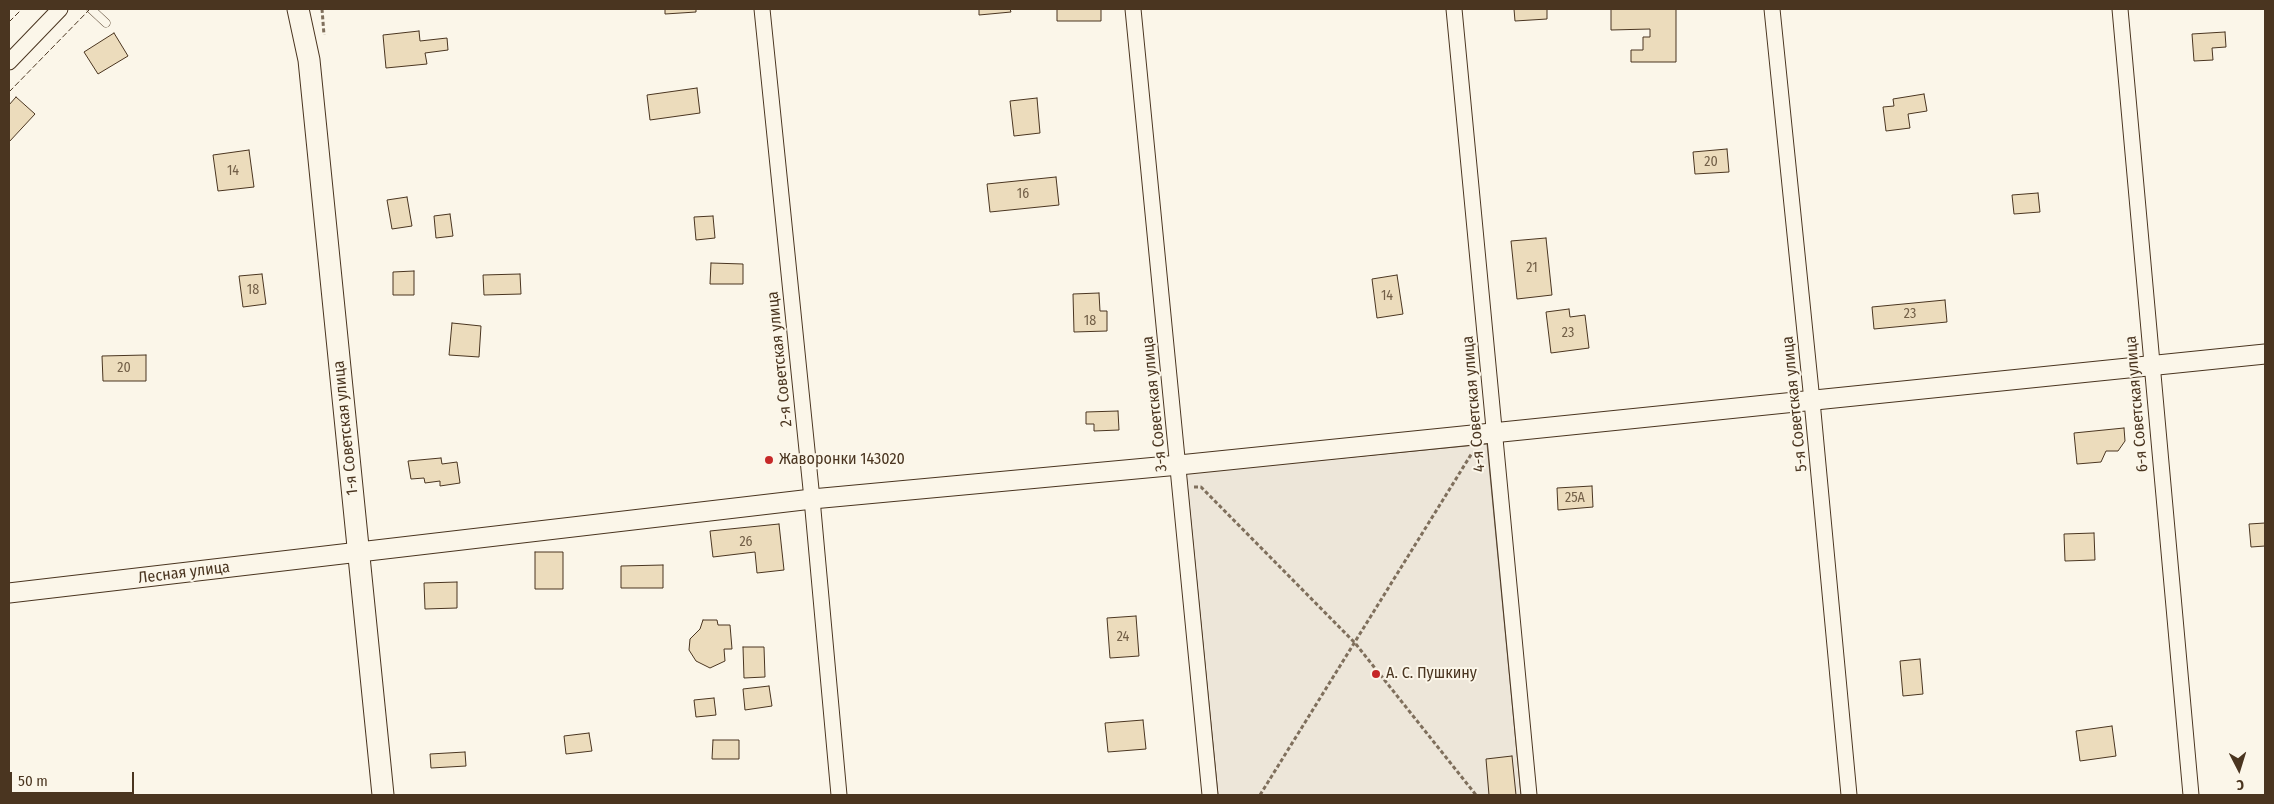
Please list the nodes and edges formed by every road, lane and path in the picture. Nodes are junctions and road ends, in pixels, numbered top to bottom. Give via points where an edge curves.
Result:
1 (60, 9) edge
2 (91, 9) edge
3 (288, 9) edge
4 (298, 9) edge
5 (306, 9) edge
6 (762, 9) edge
7 (1133, 9) edge
8 (1454, 9) edge
9 (1772, 9) edge
10 (2120, 9) edge
11 (106, 24) dead end
12 (309, 60) junction
13 (9, 62) edge
14 (2265, 354) edge
15 (2151, 366) junction
16 (1812, 400) junction
17 (1495, 442) junction
18 (1179, 465) junction
19 (1181, 488) junction
20 (812, 499) junction
21 (359, 552) junction
22 (9, 593) edge
23 (1355, 643) junction
24 (383, 795) edge
25 (839, 795) edge
26 (1210, 795) edge
27 (1260, 795) edge
28 (1476, 795) edge
29 (1529, 795) edge
30 (1849, 795) edge
31 (2191, 795) edge

1 - 13 street
2 - 11 lane
3 - 12 street
4 - 12 main road, 1-я Советская улица
5 - 12 street
6 - 20 street, 2-я Советская улица
7 - 18 street, 3-я Советская улица
8 - 17 street, 4-я Советская улица
9 - 16 street, 5-я Советская улица
10 - 15 street, 6-я Советская улица
12 - 21 main road, 1-я Советская улица
14 - 15 street, Лесная улица
15 - 16 street, Лесная улица
15 - 31 street, 6-я Советская улица
16 - 17 street, Лесная улица
16 - 30 street, 5-я Советская улица
17 - 18 street, Лесная улица
17 - 23 path via 1472,453
17 - 29 street, 4-я Советская улица
18 - 19 street, 3-я Советская улица
18 - 20 street, Лесная улица
19 - 23 path via 1201,487
19 - 26 street, 3-я Советская улица
20 - 21 street, Лесная улица
20 - 25 street, 2-я Советская улица
21 - 22 street, Лесная улица
21 - 24 main road, 1-я Советская улица
23 - 27 path
23 - 28 path

